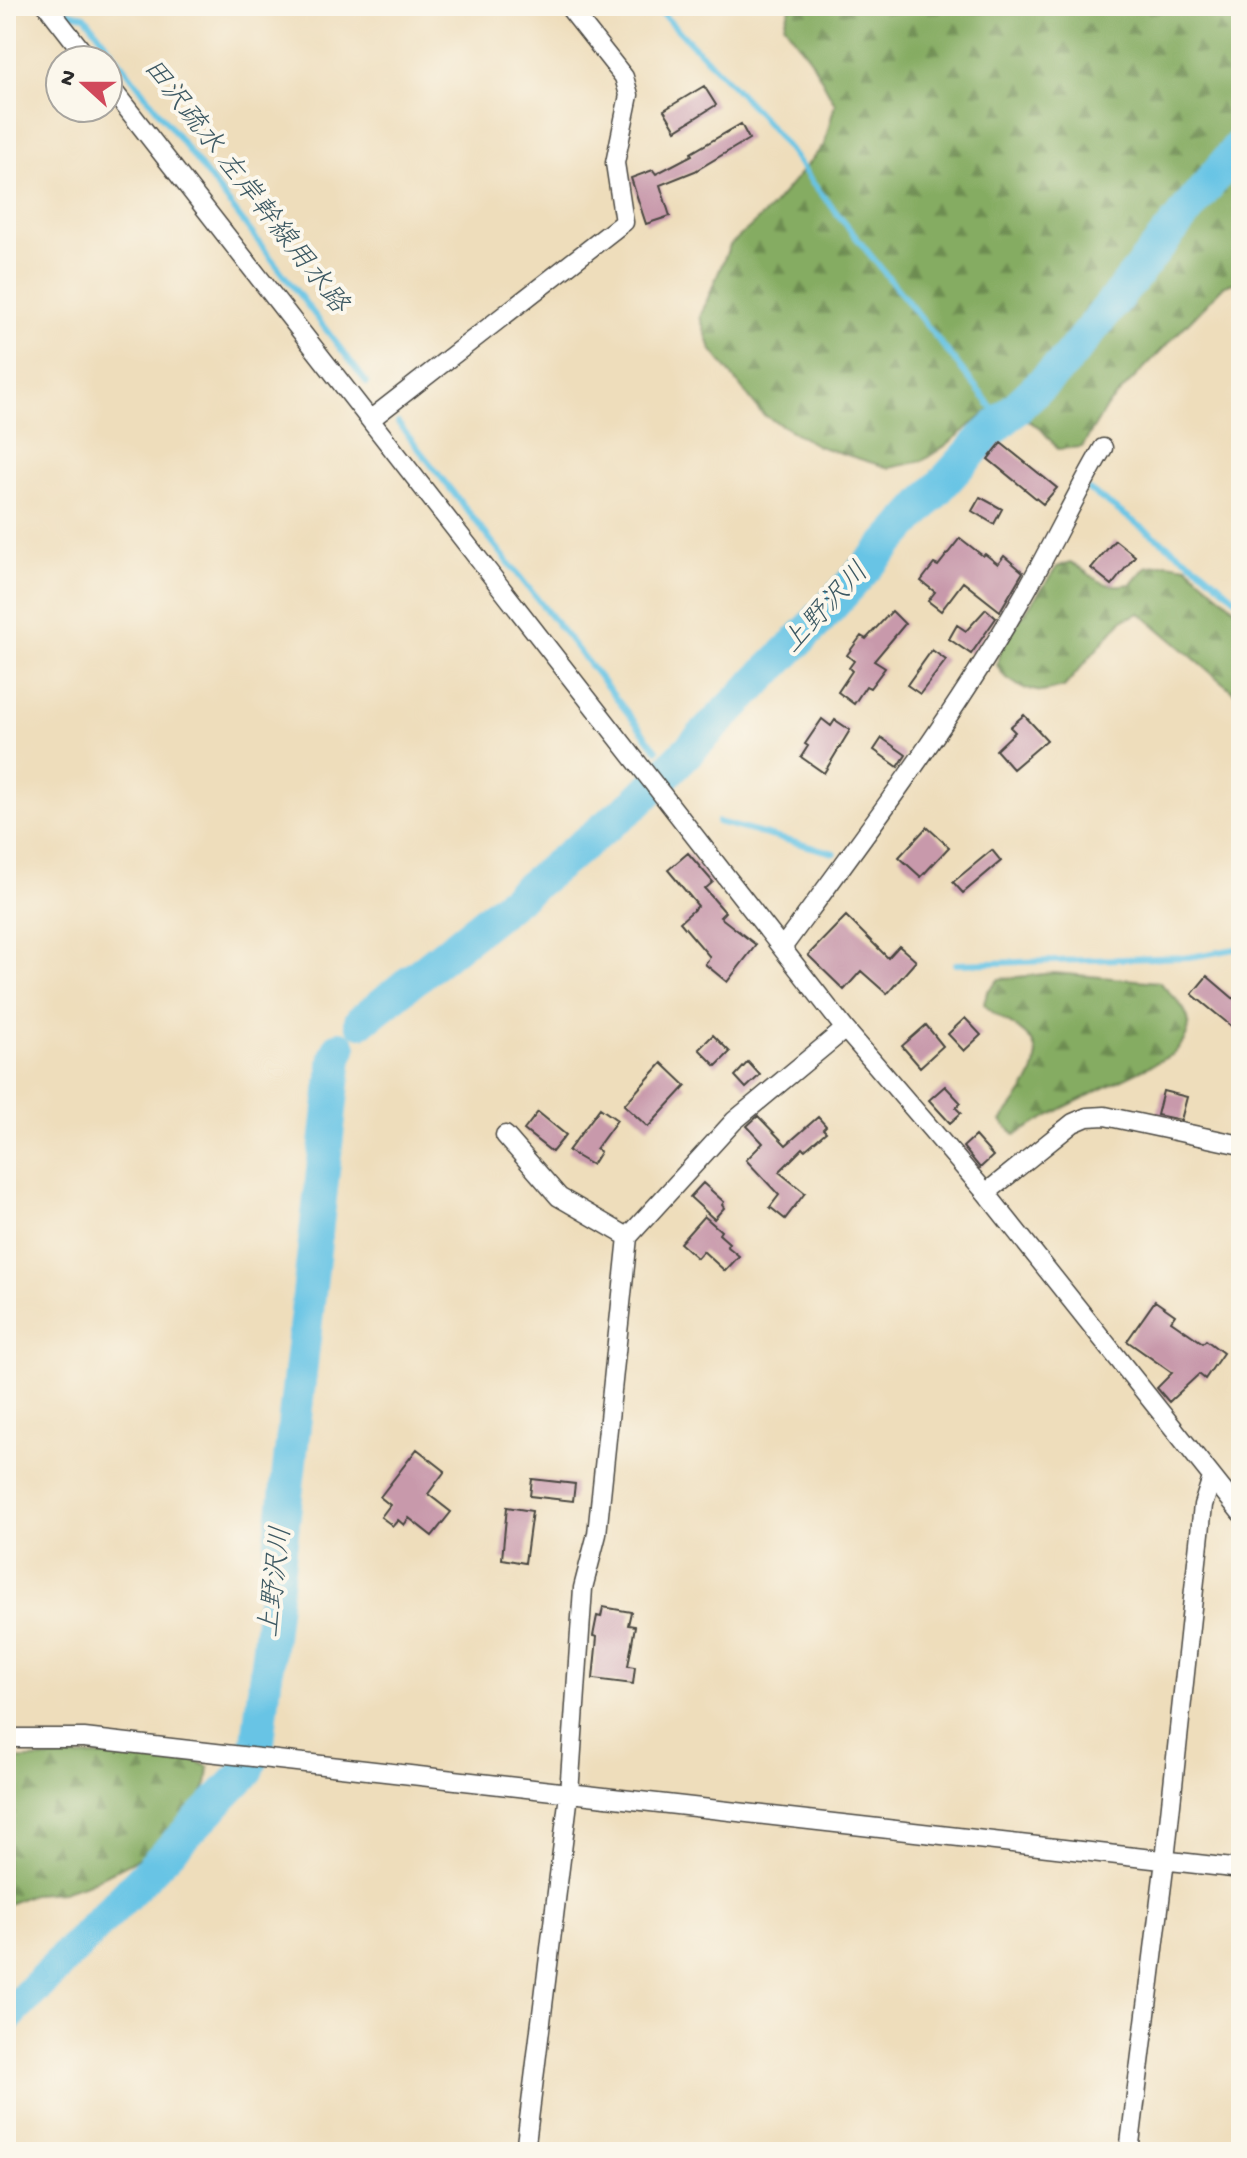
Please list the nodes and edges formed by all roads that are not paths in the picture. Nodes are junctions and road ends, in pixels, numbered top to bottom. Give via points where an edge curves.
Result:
1 (568, 6) edge
2 (53, 13) edge
3 (77, 44) edge
4 (124, 104) edge
5 (371, 419) junction
6 (1103, 448) dead end
7 (782, 948) junction
8 (845, 1029) junction
9 (505, 1135) dead end
10 (1241, 1145) edge
11 (986, 1193) junction
12 (628, 1237) junction
13 (1212, 1478) junction
14 (1241, 1513) edge
15 (6, 1738) edge
16 (569, 1794) junction
17 (1165, 1860) junction
18 (1241, 1869) edge
19 (525, 2152) edge
20 (1129, 2152) edge

1 - 5 street via 624,77 629,95 615,163 624,222
2 - 3 street
4 - 5 street
5 - 7 street
6 - 7 street via 969,684
7 - 8 street
8 - 11 street
8 - 12 street via 734,1121
9 - 12 street via 559,1197
10 - 11 street via 1105,1116 1087,1117
11 - 13 street
12 - 16 street via 597,1534 583,1588
13 - 14 street
13 - 17 street via 1203,1505
15 - 16 street via 84,1738
16 - 17 street
16 - 19 street
17 - 18 street
17 - 20 street

